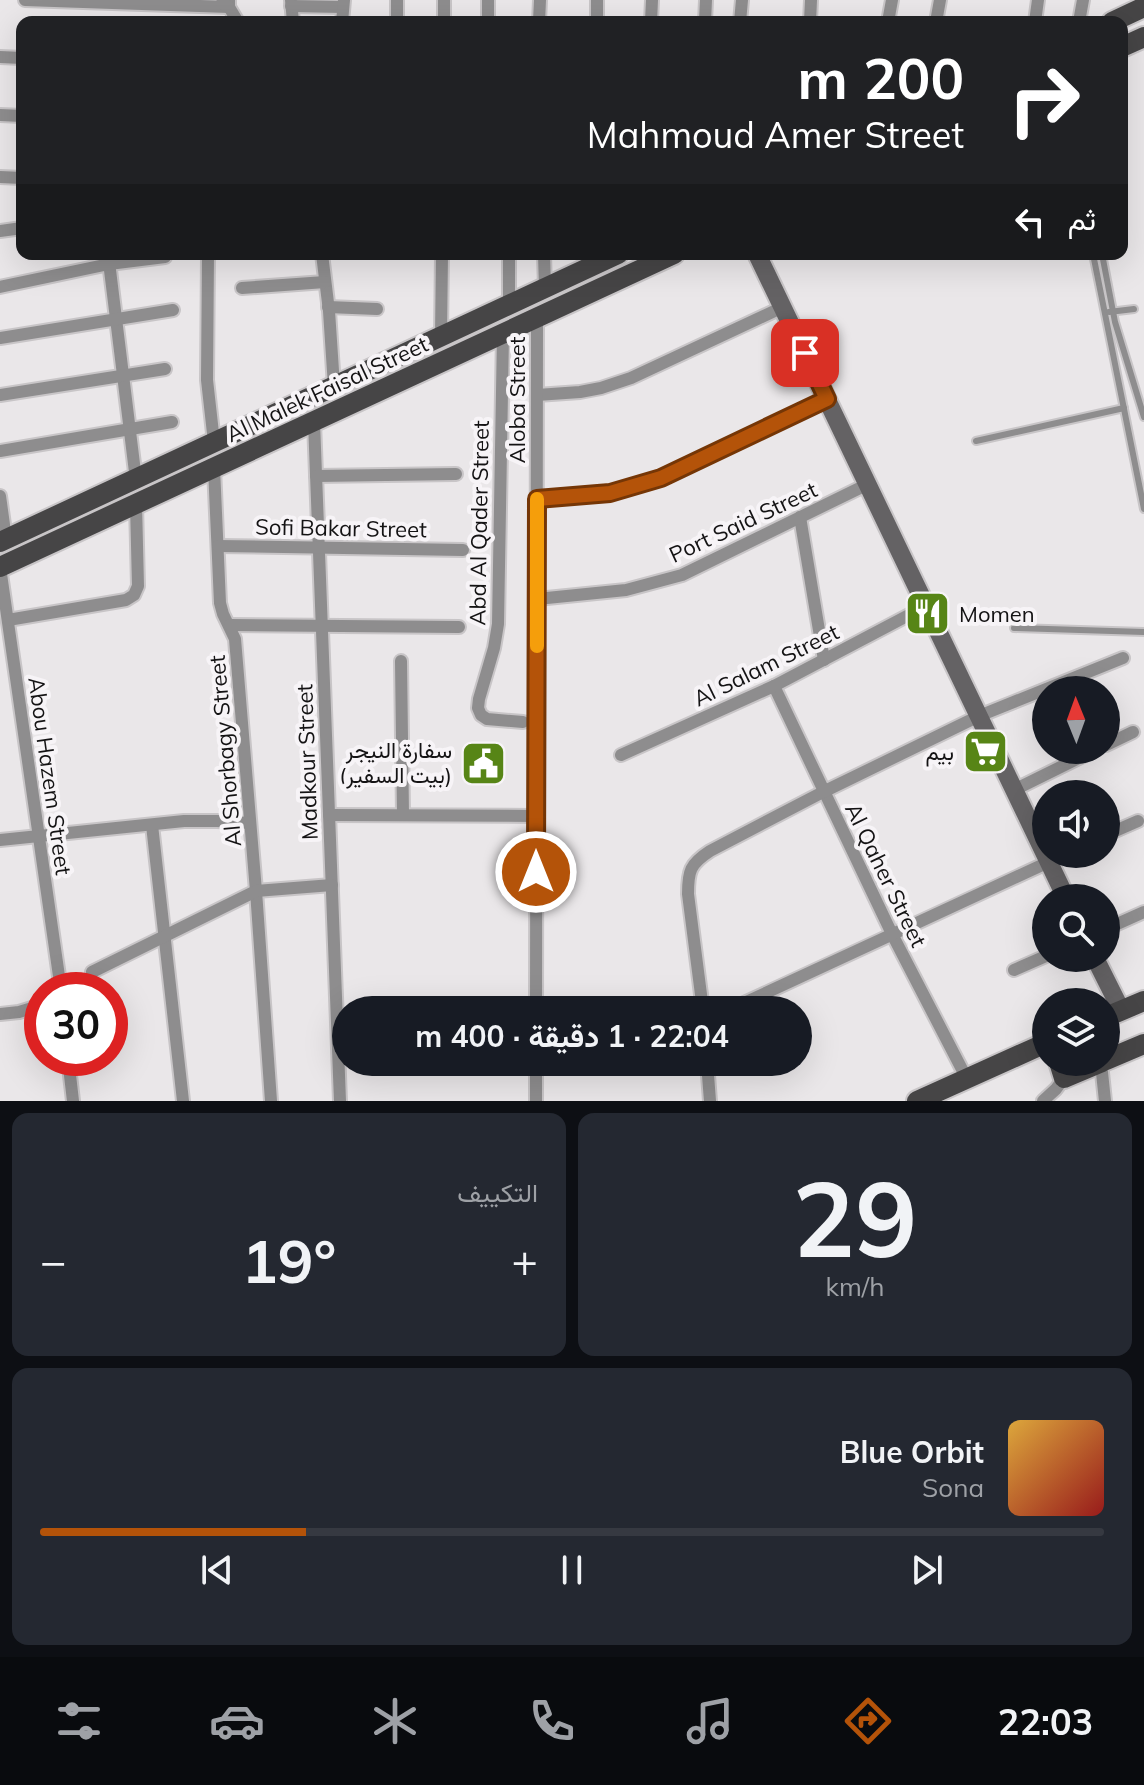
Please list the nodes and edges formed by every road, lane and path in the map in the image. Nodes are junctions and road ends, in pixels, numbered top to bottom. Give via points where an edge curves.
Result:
1 (25, 0) edge
2 (216, 0) edge
3 (291, 3) edge
4 (344, 3) edge
5 (229, 4) edge
6 (1143, 5) edge
7 (1123, 16) edge
8 (105, 260) edge
9 (109, 260) edge
10 (208, 260) edge
11 (323, 260) edge
12 (442, 260) edge
13 (509, 260) edge
14 (544, 260) edge
15 (594, 260) edge
16 (661, 260) edge
17 (760, 260) edge
18 (1095, 260) edge
19 (1103, 260) edge
20 (325, 282) junction
21 (0, 287) edge
22 (242, 288) dead end
23 (545, 288) junction
24 (509, 304) junction
25 (328, 307) junction
26 (783, 307) junction
27 (377, 309) dead end
28 (1134, 309) dead end
29 (173, 310) dead end
30 (1109, 312) junction
31 (537, 318) junction
32 (115, 320) junction
33 (503, 334) junction
34 (441, 336) junction
35 (0, 338) edge
36 (165, 369) dead end
37 (122, 376) junction
38 (334, 386) junction
39 (0, 395) edge
40 (537, 395) junction
41 (827, 399) junction
42 (1142, 402) edge
43 (1124, 408) junction
44 (1144, 415) edge
45 (1126, 416) junction
46 (172, 422) dead end
47 (314, 422) junction
48 (129, 430) junction
49 (976, 441) dead end
50 (214, 442) junction
51 (0, 451) edge
52 (214, 468) junction
53 (456, 474) dead end
54 (316, 476) junction
55 (136, 480) junction
56 (868, 484) junction
57 (537, 499) junction
58 (0, 503) edge
59 (136, 504) junction
60 (1144, 509) edge
61 (800, 517) junction
62 (3, 540) edge
63 (218, 546) junction
64 (319, 548) junction
65 (463, 550) dead end
66 (0, 567) edge
67 (537, 599) junction
68 (926, 606) junction
69 (8, 620) junction
70 (230, 625) junction
71 (321, 625) junction
72 (459, 627) dead end
73 (1014, 628) dead end
74 (1144, 632) edge
75 (1123, 658) dead end
76 (824, 660) junction
77 (401, 661) dead end
78 (774, 686) junction
79 (979, 716) junction
80 (523, 722) dead end
81 (1133, 732) dead end
82 (1120, 738) edge
83 (621, 755) dead end
84 (1067, 764) edge
85 (1014, 790) junction
86 (823, 792) junction
87 (329, 815) junction
88 (403, 815) junction
89 (536, 816) junction
90 (1032, 818) edge
91 (1138, 821) dead end
92 (250, 823) junction
93 (152, 825) junction
94 (1120, 829) edge
95 (39, 835) junction
96 (0, 840) edge
97 (1036, 868) edge
98 (332, 885) junction
99 (256, 891) junction
100 (1144, 912) edge
101 (1120, 923) edge
102 (892, 934) junction
103 (164, 937) junction
104 (1032, 962) edge
105 (1014, 970) dead end
106 (58, 972) edge
107 (92, 972) dead end
108 (536, 996) edge
109 (701, 996) edge
110 (759, 996) edge
111 (1144, 1001) edge
112 (24, 1010) edge
113 (1120, 1010) edge
114 (0, 1014) edge
115 (1144, 1044) edge
116 (1032, 1049) edge
117 (1120, 1055) edge
118 (70, 1076) edge
119 (536, 1076) edge
120 (708, 1076) edge
121 (1058, 1076) edge
122 (1104, 1076) edge
123 (967, 1079) junction
124 (73, 1101) edge
125 (183, 1101) edge
126 (271, 1101) edge
127 (340, 1101) edge
128 (536, 1101) edge
129 (710, 1101) edge
130 (917, 1101) edge
131 (1043, 1101) edge
132 (1105, 1101) edge

1 - 5 street
2 - 5 street
3 - 4 street
6 - 7 main road
8 - 21 street
9 - 32 street
10 - 50 street via 207,380
11 - 20 street
12 - 34 street
13 - 24 street
14 - 23 street
15 - 23 main road, Al Malek Faisal Street
16 - 31 main road, Al Malek Faisal Street
17 - 26 street
18 - 30 lane
19 - 30 lane
20 - 22 street
20 - 25 street
23 - 24 main road, Al Malek Faisal Street
24 - 34 main road, Al Malek Faisal Street
25 - 27 street
25 - 38 street
26 - 40 street via 631,378 601,388
26 - 41 street
28 - 30 lane
29 - 32 street
30 - 42 lane
30 - 43 lane
31 - 33 main road, Al Malek Faisal Street
31 - 40 street, Aloba Street
32 - 35 street
32 - 37 street
33 - 47 main road, Al Malek Faisal Street
33 - 80 street, Abd Al Qader Street via 498,624 478,708 487,719
34 - 38 main road, Al Malek Faisal Street
36 - 37 street
37 - 39 street
37 - 48 street
38 - 50 main road, Al Malek Faisal Street
40 - 57 street, Aloba Street
41 - 56 street
41 - 57 street via 661,478 610,493
42 - 44 lane
43 - 45 lane
43 - 49 lane
44 - 45 lane
45 - 60 lane
46 - 48 street
47 - 52 main road, Al Malek Faisal Street
47 - 54 street, Madkour Street
48 - 51 street
48 - 55 street
50 - 55 main road, Al Malek Faisal Street
52 - 59 main road, Al Malek Faisal Street
52 - 63 street, Al Shorbagy Street
53 - 54 street
54 - 64 street, Madkour Street
55 - 62 main road, Al Malek Faisal Street
56 - 61 street, Port Said Street
56 - 68 street
57 - 67 street, Aloba Street
58 - 62 street
59 - 66 main road, Al Malek Faisal Street
59 - 69 street via 134,595
61 - 67 street, Port Said Street via 682,575 626,590
61 - 76 street
63 - 64 street, Sofi Bakar Street
63 - 70 street, Al Shorbagy Street via 220,603
64 - 65 street, Sofi Bakar Street
64 - 71 street, Madkour Street
66 - 69 street, Abou Hazem Street
67 - 89 street, Aloba Street
68 - 76 street, Al Salam Street
68 - 79 street
69 - 95 street, Abou Hazem Street
70 - 71 street
70 - 92 street, Al Shorbagy Street
71 - 72 street
71 - 87 street, Madkour Street
73 - 74 lane
75 - 79 street
76 - 78 street, Al Salam Street
77 - 88 street
78 - 83 street, Al Salam Street
78 - 86 street, Al Qaher Street
79 - 85 street
79 - 86 street
81 - 82 street
84 - 85 street
85 - 90 street
86 - 102 street, Al Qaher Street
86 - 109 street via 695,861 688,894
87 - 88 street
87 - 98 street, Madkour Street
88 - 89 street
89 - 108 street, Aloba Street
91 - 94 street
92 - 93 street
92 - 99 street, Al Shorbagy Street
93 - 95 street
93 - 103 street
95 - 96 street
95 - 106 street, Abou Hazem Street
97 - 102 street
98 - 99 street
98 - 127 street, Madkour Street
99 - 103 street
99 - 126 street, Al Shorbagy Street
100 - 101 street
102 - 110 street
102 - 123 street, Al Qaher Street
103 - 107 street
103 - 125 street
104 - 105 street
111 - 113 main road
112 - 114 street
115 - 117 main road
116 - 123 main road
118 - 124 street
119 - 128 street
120 - 129 street
121 - 131 street
122 - 132 street
123 - 130 main road

